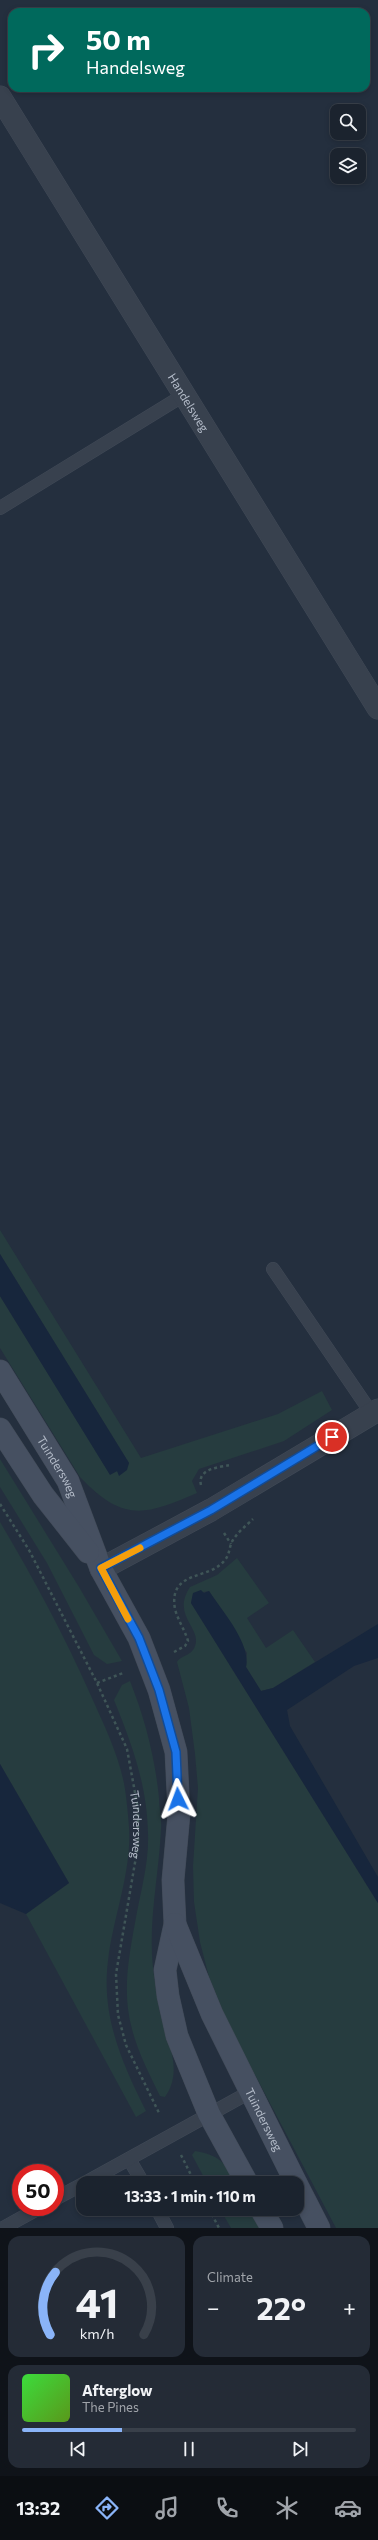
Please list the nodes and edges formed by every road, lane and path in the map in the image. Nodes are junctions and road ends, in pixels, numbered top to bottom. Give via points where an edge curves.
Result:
1 (0, 97) edge
2 (184, 395) junction
3 (0, 508) edge
4 (378, 708) edge
5 (273, 1269) dead end
6 (0, 1371) edge
7 (375, 1412) edge
8 (0, 1429) edge
9 (0, 1504) edge
10 (231, 1544) dead end
11 (101, 1568) junction
12 (188, 1641) dead end
13 (175, 1924) junction
14 (250, 2092) junction
15 (209, 2114) junction
16 (170, 2136) junction
17 (129, 2159) junction
18 (98, 2176) edge
19 (139, 2176) edge
20 (191, 2176) edge
21 (243, 2176) edge
22 (292, 2176) edge
23 (76, 2188) edge
24 (64, 2194) edge
25 (304, 2199) edge
26 (25, 2216) edge
27 (161, 2216) edge
28 (213, 2216) edge
29 (265, 2216) edge
30 (3, 2228) edge
31 (168, 2228) edge
32 (219, 2228) edge
33 (272, 2228) edge
34 (319, 2228) edge

1 - 2 street, Handelsweg
2 - 3 lane
2 - 4 street, Handelsweg
5 - 7 lane
6 - 11 main road, Tuindersweg via 68,1481
7 - 11 street via 211,1510
8 - 11 main road, Tuindersweg via 43,1495
9 - 16 path, Tuindersweg via 32,1557 97,1683 127,1749 138,1809 138,1845 116,1974 118,2015 126,2045
10 - 12 path via 225,1561 215,1569 193,1575 182,1582 176,1596 175,1608
11 - 13 main road, Tuindersweg via 149,1662 176,1752 179,1814 173,1880
13 - 14 main road, Tuindersweg via 212,2014
13 - 15 main road, Tuindersweg via 165,1970 168,1996 177,2036
14 - 15 lane
14 - 22 main road, Tuindersweg
15 - 16 lane
15 - 21 main road, Tuindersweg
16 - 17 lane
16 - 20 path, Tuindersweg
17 - 18 lane
17 - 19 lane
23 - 24 lane
25 - 34 main road, Tuindersweg
26 - 30 lane
27 - 31 lane
28 - 32 path
29 - 33 main road

